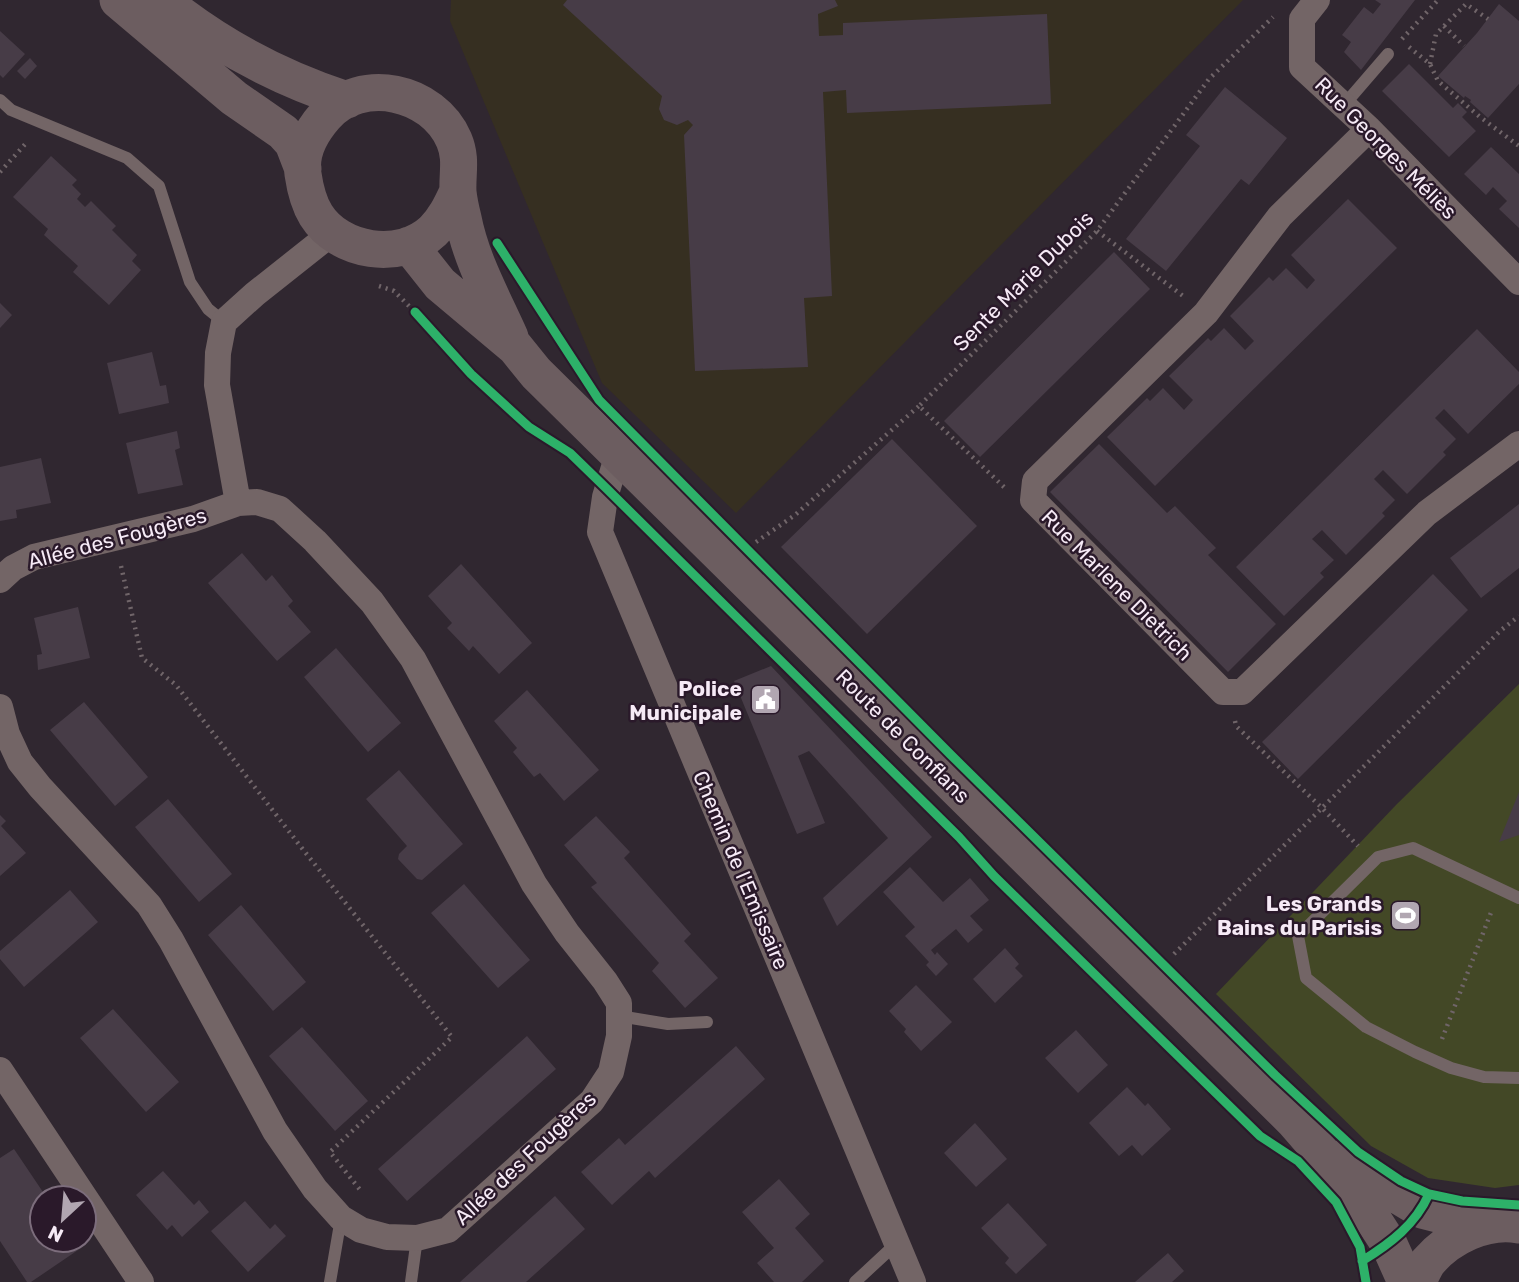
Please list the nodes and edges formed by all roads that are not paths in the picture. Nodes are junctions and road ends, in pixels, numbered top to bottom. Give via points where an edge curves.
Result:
1 (118, 0) edge
2 (162, 0) edge
3 (1309, 10) edge
4 (1388, 54) dead end
5 (0, 100) edge
6 (347, 100) junction
7 (1344, 105) junction
8 (1369, 129) junction
9 (303, 169) junction
10 (458, 191) junction
11 (332, 233) junction
12 (409, 245) junction
13 (1519, 282) edge
14 (225, 322) junction
15 (515, 347) junction
16 (1519, 444) edge
17 (618, 454) junction
18 (238, 503) junction
19 (0, 580) edge
20 (0, 707) edge
21 (1519, 898) edge
22 (619, 1016) junction
23 (707, 1022) dead end
24 (0, 1070) edge
25 (1519, 1078) edge
26 (1294, 1121) junction
27 (341, 1218) junction
28 (1502, 1225) edge
29 (417, 1238) junction
30 (897, 1243) junction
31 (141, 1282) edge
32 (330, 1282) edge
33 (411, 1282) edge
34 (855, 1282) edge
35 (913, 1282) edge
36 (1406, 1282) edge
37 (1417, 1282) edge

1 - 9 main road via 234,98 283,132 293,143
2 - 6 main road via 239,54
3 - 7 street, Rue Georges Méliès via 1303,67
4 - 7 lane
5 - 14 lane via 11,110 127,158 159,186 190,282 208,309
6 - 9 main road via 315,128
6 - 10 main road via 392,93 417,101 439,117 454,139 460,165
7 - 8 street, Rue Georges Méliès
8 - 13 street, Rue Georges Méliès
8 - 16 street, Rue Marlene Dietrich via 1280,216 1206,313 1035,481 1033,500 1223,692 1242,692 1427,513
9 - 11 main road via 316,215
10 - 12 main road via 448,215 431,233
10 - 15 main road via 474,257
11 - 12 main road via 356,246 382,250
11 - 14 street
12 - 15 main road via 440,284
14 - 18 street via 217,385
15 - 17 main road, Route de Conflans
17 - 26 main road, Route de Conflans
17 - 30 street, Chemin de l'Emissaire via 600,532
18 - 19 street, Allée des Fougères via 193,519 34,557
18 - 22 street, Allée des Fougères via 257,502 280,509 372,602 413,659 534,884 612,992
20 - 27 street, Allée des Fougères via 20,762 149,905 275,1132
21 - 25 lane via 1413,848 1378,857 1298,936 1306,978 1366,1027 1434,1061 1484,1077
22 - 23 lane via 668,1024
22 - 29 street, Allée des Fougères via 611,1072 592,1101 448,1230
24 - 31 street
26 - 28 main road, Route de Conflans via 1372,1180 1422,1210
26 - 36 main road, Route de Conflans via 1354,1190 1389,1244
27 - 29 street, Allée des Fougères via 378,1235
27 - 32 lane
28 - 37 main road via 1453,1239 1427,1263
29 - 33 lane
30 - 34 lane
30 - 35 street, Chemin de l'Emissaire

